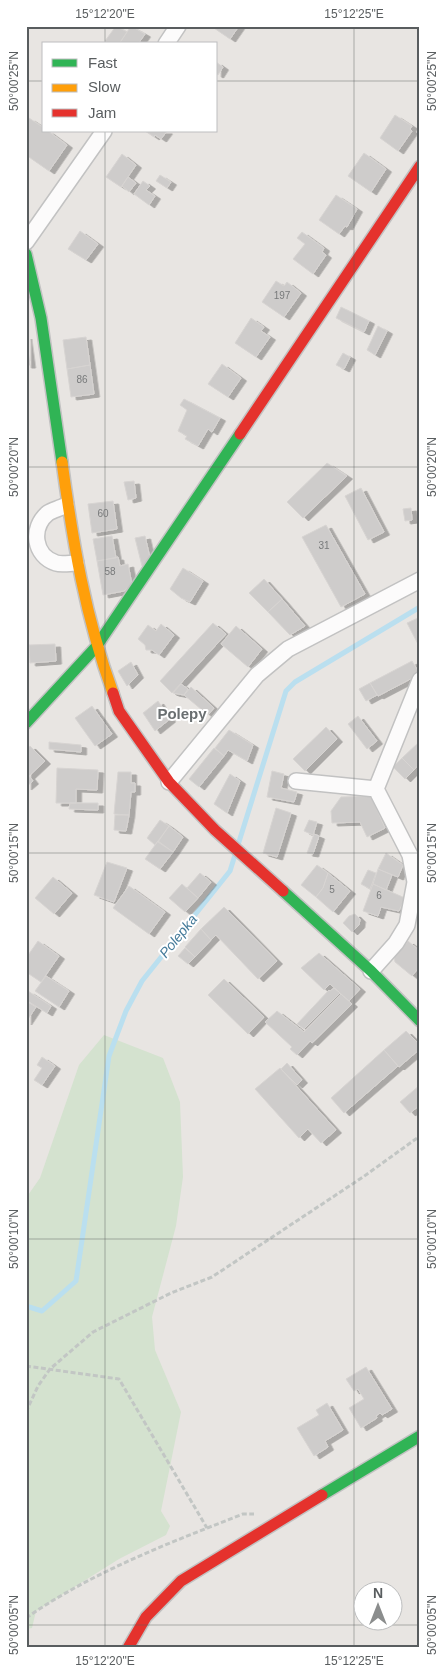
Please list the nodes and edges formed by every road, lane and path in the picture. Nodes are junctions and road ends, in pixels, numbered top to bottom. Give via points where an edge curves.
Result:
1 (178, 26) edge
2 (167, 42) edge
3 (103, 132) edge
4 (420, 166) edge
5 (26, 242) edge
6 (26, 254) edge
7 (66, 505) junction
8 (76, 563) junction
9 (420, 580) edge
10 (96, 647) junction
11 (420, 680) edge
12 (26, 722) edge
13 (296, 781) dead end
14 (169, 782) junction
15 (376, 789) junction
16 (371, 971) junction
17 (420, 1021) edge
18 (420, 1136) edge
19 (26, 1366) edge
20 (50, 1369) junction
21 (26, 1412) edge
22 (420, 1436) edge
23 (261, 1513) dead end
24 (207, 1529) junction
25 (26, 1618) edge
26 (128, 1648) edge

1 - 2 street
3 - 5 street
4 - 10 street
6 - 7 street via 41,318
7 - 8 street
7 - 8 street via 48,513 38,526 36,541 42,555 57,564
8 - 10 street
9 - 14 street via 288,649 256,676
10 - 12 street
10 - 14 street via 119,711
11 - 15 street
13 - 15 street
14 - 16 street via 215,830
15 - 16 street via 410,855 415,882 407,925
16 - 17 street
18 - 20 path via 212,1278 171,1293 93,1332
19 - 20 path
20 - 21 path
20 - 24 path via 119,1379
22 - 26 street via 181,1581 146,1617
23 - 24 path via 244,1514
24 - 25 path via 143,1554 47,1603

